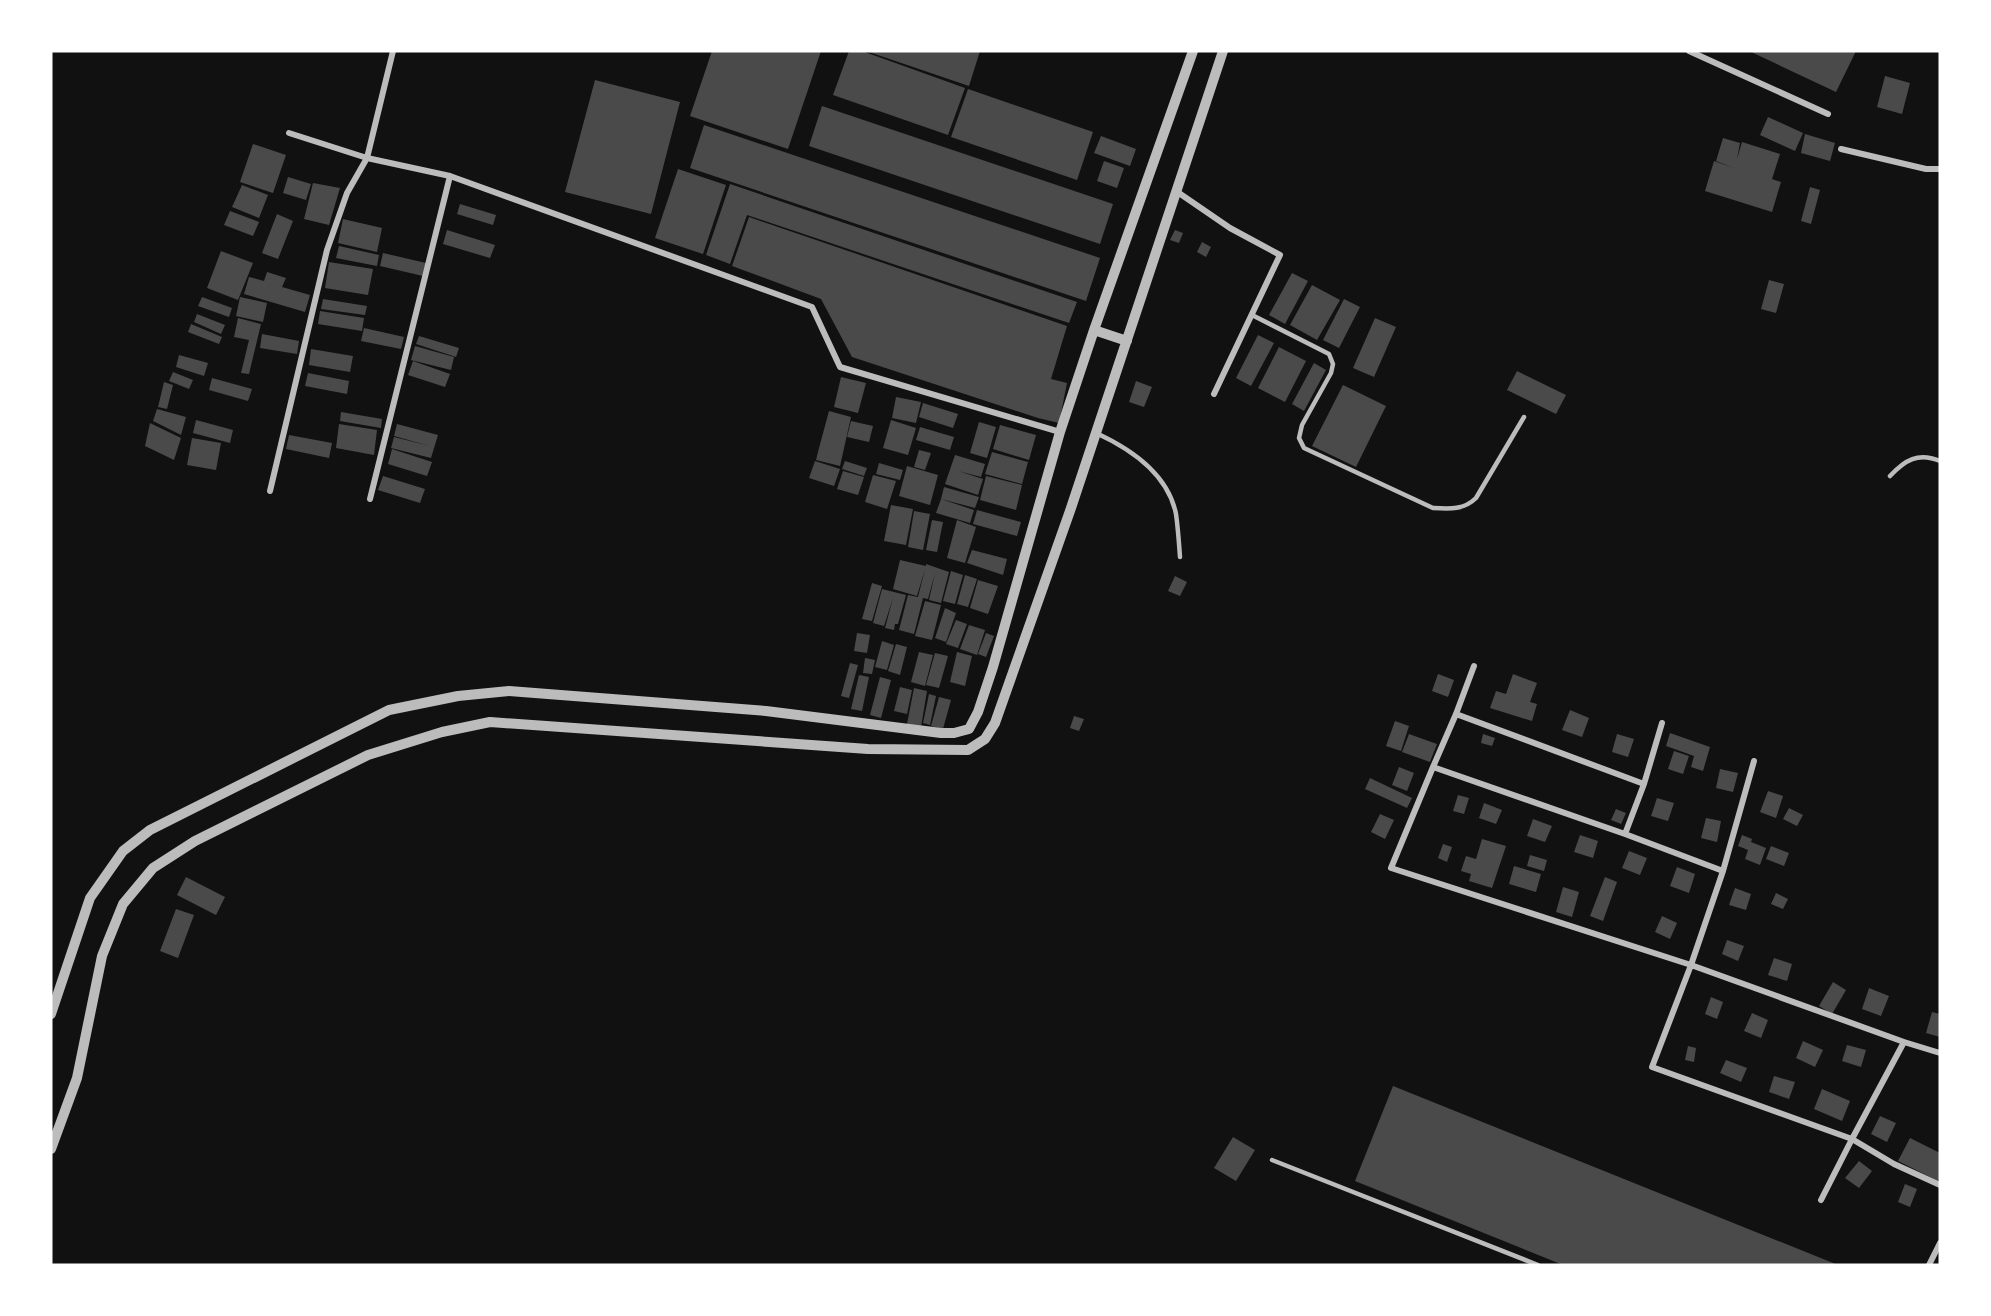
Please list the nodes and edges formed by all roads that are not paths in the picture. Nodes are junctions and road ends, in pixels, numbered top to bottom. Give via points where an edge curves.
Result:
1 (393, 51) edge
2 (1193, 51) edge
3 (1223, 51) edge
4 (1689, 51) edge
5 (1828, 114) dead end
6 (289, 133) dead end
7 (1841, 149) dead end
8 (367, 158) junction
9 (1940, 169) edge
10 (450, 176) junction
11 (1176, 191) junction
12 (1252, 315) junction
13 (1094, 330) junction
14 (1127, 340) junction
15 (1214, 394) dead end
16 (1524, 417) dead end
17 (1060, 432) junction
18 (1096, 433) junction
19 (1940, 461) edge
20 (1890, 476) dead end
21 (270, 491) dead end
22 (370, 499) dead end
23 (1180, 557) dead end
24 (1474, 666) dead end
25 (1456, 714) junction
26 (1662, 723) dead end
27 (1754, 761) dead end
28 (1433, 767) junction
29 (1644, 784) junction
30 (1625, 834) junction
31 (1723, 871) junction
32 (1691, 965) junction
33 (51, 1014) edge
34 (1904, 1042) junction
35 (1940, 1053) edge
36 (1852, 1139) junction
37 (51, 1149) edge
38 (1272, 1160) dead end
39 (1940, 1185) edge
40 (1821, 1200) dead end
41 (1940, 1242) edge
42 (1538, 1265) edge
43 (1929, 1265) edge

1 - 8 street
2 - 13 street
3 - 11 street
4 - 5 street
6 - 8 street
7 - 9 street
8 - 10 street
8 - 21 street via 347,193 327,250
10 - 17 street via 812,307 840,367
10 - 22 street
11 - 12 street via 1230,228 1280,255
11 - 14 street
12 - 15 street
12 - 16 lane via 1329,354 1333,364 1302,425 1299,438 1304,448 1433,508 1468,506
13 - 14 street
13 - 17 street
14 - 18 street
17 - 33 street via 993,667 969,729 940,733 766,711 509,691 458,696 390,710 150,830 123,851 90,898
18 - 23 lane via 1139,458 1158,476 1176,513
18 - 37 street via 1008,688 985,739 968,750 926,751 490,722 368,754 195,841 153,868 123,904 102,956 77,1078
19 - 20 lane via 1912,458
24 - 25 street
25 - 28 street
25 - 29 street
26 - 29 street
27 - 31 street
28 - 30 street
28 - 32 street via 1391,868
29 - 30 street
30 - 31 street
31 - 32 street
32 - 34 street
32 - 36 street via 1652,1067
34 - 35 street
34 - 36 street
36 - 39 street
36 - 40 street
38 - 42 lane
41 - 43 street

